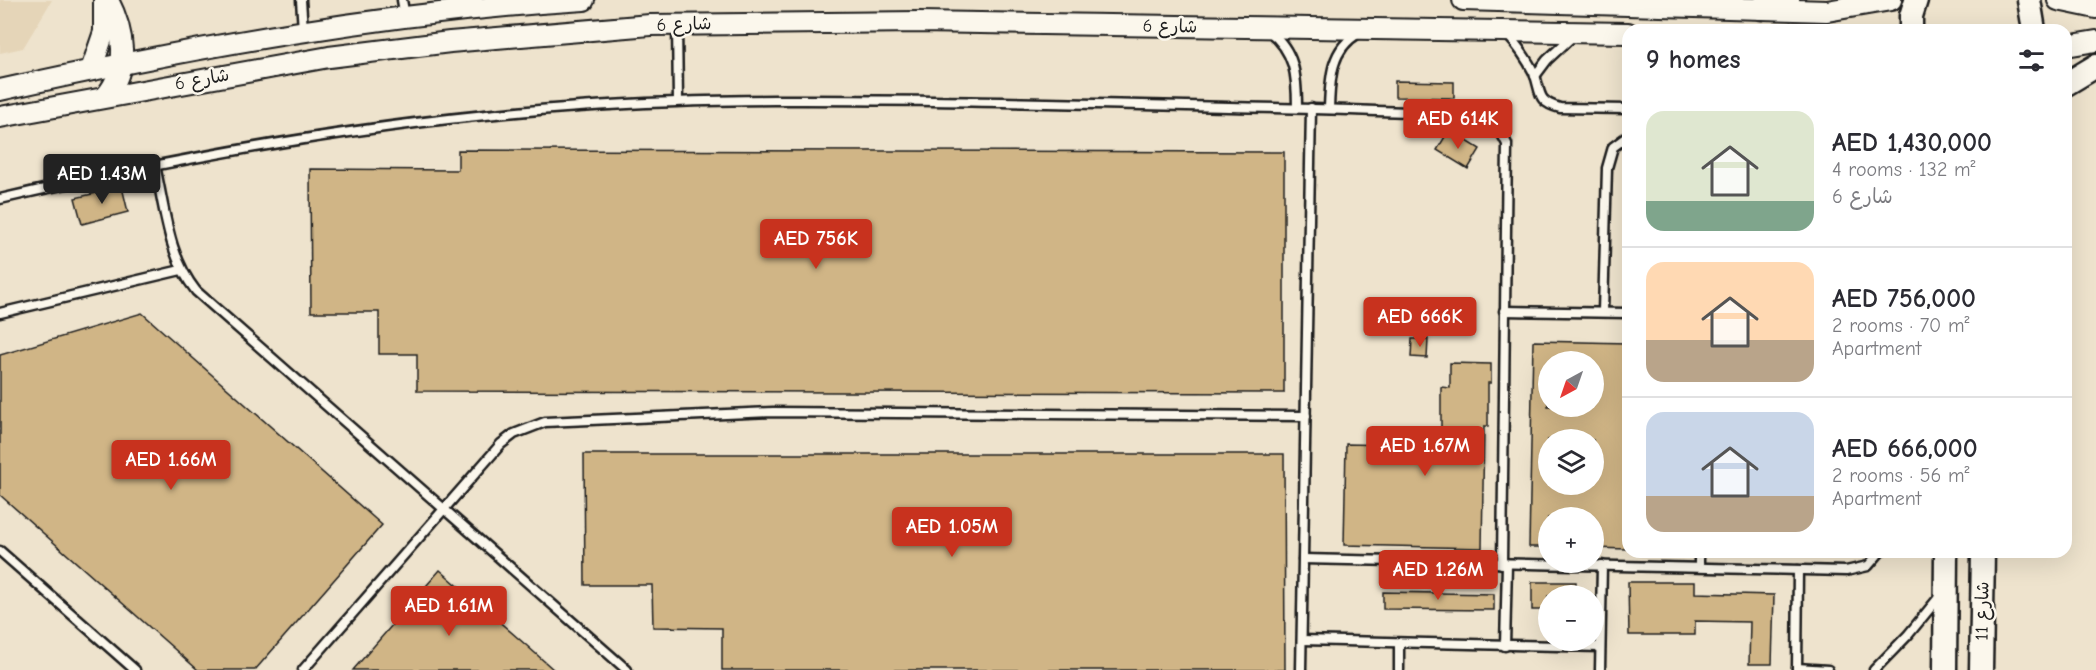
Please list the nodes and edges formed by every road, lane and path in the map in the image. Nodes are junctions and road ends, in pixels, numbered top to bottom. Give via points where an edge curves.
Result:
1 (106, 0) edge
2 (301, 0) edge
3 (585, 0) edge
4 (1463, 0) edge
5 (1788, 0) edge
6 (1891, 0) edge
7 (1916, 0) edge
8 (2029, 0) edge
9 (2058, 0) edge
10 (1604, 1) edge
11 (522, 2) edge
12 (1696, 3) edge
13 (1761, 8) junction
14 (2096, 8) edge
15 (404, 9) edge
16 (1911, 24) edge
17 (2033, 24) edge
18 (677, 25) junction
19 (1264, 27) junction
20 (1365, 29) junction
21 (303, 31) junction
22 (1506, 32) junction
23 (1577, 33) junction
24 (1622, 33) edge
25 (2096, 41) edge
26 (2072, 45) edge
27 (122, 63) junction
28 (2096, 66) edge
29 (91, 70) junction
30 (1535, 76) junction
31 (2072, 80) edge
32 (0, 90) edge
33 (106, 96) junction
34 (678, 101) junction
35 (1297, 107) junction
36 (1311, 108) junction
37 (1329, 109) junction
38 (1622, 109) edge
39 (0, 117) edge
40 (1622, 140) edge
41 (155, 166) junction
42 (0, 199) edge
43 (181, 270) junction
44 (1504, 311) junction
45 (1603, 312) junction
46 (1622, 313) edge
47 (0, 314) edge
48 (1306, 416) junction
49 (444, 509) junction
50 (0, 551) edge
51 (1699, 558) edge
52 (1875, 558) edge
53 (1946, 558) edge
54 (1983, 558) edge
55 (1303, 559) junction
56 (1505, 564) junction
57 (1538, 564) edge
58 (1604, 565) edge
59 (1698, 567) junction
60 (1798, 570) junction
61 (1946, 588) junction
62 (1302, 640) junction
63 (1399, 643) junction
64 (1505, 646) junction
65 (1538, 646) edge
66 (1600, 651) edge
67 (1797, 669) edge
68 (135, 670) edge
69 (303, 670) edge
70 (627, 670) edge
71 (1301, 670) edge
72 (1399, 670) edge
73 (1600, 670) edge
74 (1828, 670) edge
75 (1874, 670) edge
76 (1945, 670) edge
77 (1981, 670) edge

1 - 27 street via 118,26
1 - 29 street via 104,32
2 - 21 lane
3 - 11 street, شارع 6
4 - 10 street
5 - 13 main road
6 - 13 street via 1827,11
7 - 16 main road
8 - 17 main road
9 - 14 street
10 - 12 street
11 - 15 street, شارع 6
12 - 13 street
15 - 21 street, شارع 6
18 - 19 street, شارع 6 via 842,21
18 - 33 street, شارع 6 via 391,49
18 - 34 lane
19 - 20 street, شارع 6
19 - 35 lane via 1293,60
20 - 22 street, شارع 6
20 - 37 lane via 1345,43 1333,64
21 - 27 street, شارع 6
22 - 23 street, شارع 6
22 - 30 lane
23 - 24 street, شارع 6
23 - 30 lane via 1546,60
25 - 26 street
27 - 29 street, شارع 6
27 - 33 street via 117,81
28 - 31 main road
29 - 32 street, شارع 6
30 - 38 lane via 1538,94 1551,106
33 - 39 street, شارع 6
34 - 35 lane via 787,99
34 - 41 lane via 575,107 387,127
35 - 36 lane
36 - 37 lane
36 - 48 lane
37 - 44 lane via 1469,114 1487,117 1500,129 1507,144 1508,164
40 - 45 lane via 1613,147 1606,168
41 - 42 lane
41 - 43 lane
43 - 47 lane
43 - 49 lane via 206,300
44 - 45 lane
44 - 56 lane
45 - 46 lane
48 - 49 lane via 773,412 562,419 529,426 507,439
48 - 55 lane
49 - 69 lane
49 - 70 lane
50 - 68 lane
51 - 59 lane
52 - 60 lane via 1858,570
53 - 61 main road, شارع 11
54 - 77 main road, شارع 11
55 - 56 lane
55 - 62 lane
56 - 57 lane
56 - 64 lane
58 - 59 lane
59 - 60 lane
60 - 67 lane
61 - 75 lane
61 - 76 main road, شارع 11
62 - 63 lane
62 - 71 lane
63 - 64 lane
63 - 72 lane
64 - 65 lane
66 - 73 lane
67 - 74 lane

